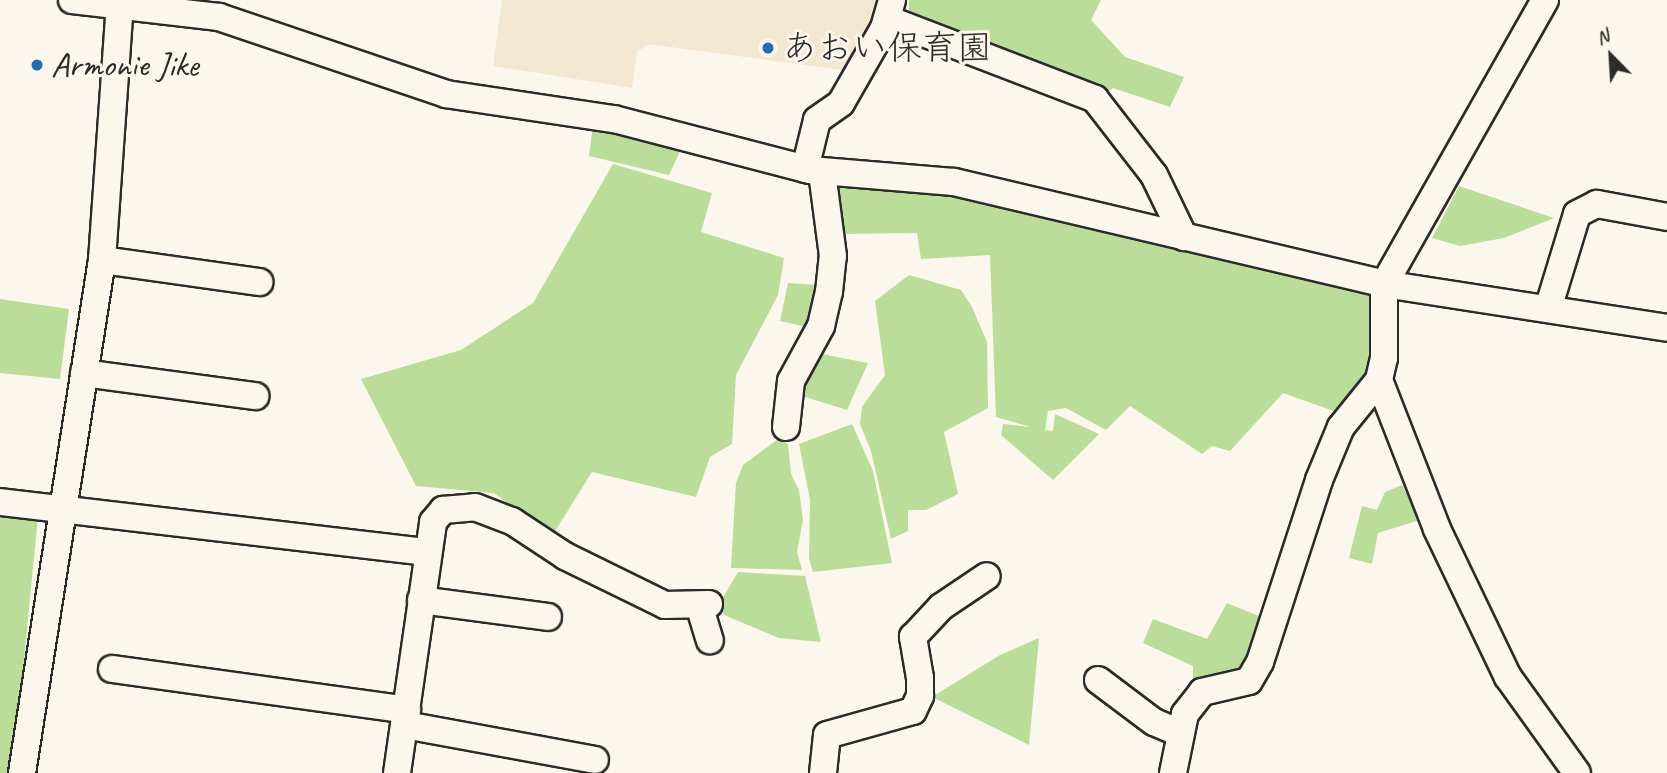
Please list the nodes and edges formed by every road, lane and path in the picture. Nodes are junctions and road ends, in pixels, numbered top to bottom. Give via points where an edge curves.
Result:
1 (72, 0) edge
2 (1545, 0) edge
3 (120, 2) edge
4 (889, 9) edge
5 (814, 170) junction
6 (1667, 217) edge
7 (1184, 237) junction
8 (102, 260) junction
9 (259, 282) dead end
10 (1384, 284) junction
11 (1548, 309) junction
12 (1667, 328) edge
13 (84, 373) junction
14 (1379, 380) junction
15 (255, 396) dead end
16 (786, 428) dead end
17 (0, 502) edge
18 (60, 511) junction
19 (428, 552) junction
20 (987, 576) dead end
21 (421, 600) junction
22 (548, 617) dead end
23 (710, 640) dead end
24 (112, 669) dead end
25 (1098, 680) dead end
26 (406, 717) junction
27 (1181, 733) junction
28 (595, 760) dead end
29 (22, 773) edge
30 (397, 773) edge
31 (822, 773) edge
32 (1173, 773) edge
33 (1577, 773) edge

1 - 3 street
2 - 10 street
3 - 5 street via 219,17 446,94 614,119
3 - 8 street
4 - 5 street via 841,103 817,120
4 - 7 street via 1094,99 1154,175
5 - 7 street via 954,182
5 - 16 street via 833,256 830,292 821,326 791,381
6 - 11 street via 1597,204 1577,214
7 - 10 street
8 - 9 street
8 - 13 street
10 - 11 street
10 - 14 street via 1384,358
11 - 12 street
13 - 15 street
13 - 18 street
14 - 27 street via 1341,427 1319,480 1260,662 1249,681 1202,692 1185,714
14 - 33 street via 1437,529 1508,677
17 - 18 street
18 - 19 street
18 - 29 street
19 - 21 street
19 - 23 street via 433,522 443,510 475,507 512,521 565,556 665,605 704,605
20 - 31 street via 942,607 913,637 920,696 912,711 827,736
21 - 22 street
21 - 26 street
24 - 26 street
25 - 27 street via 1154,722
26 - 28 street
26 - 30 street
27 - 32 street

